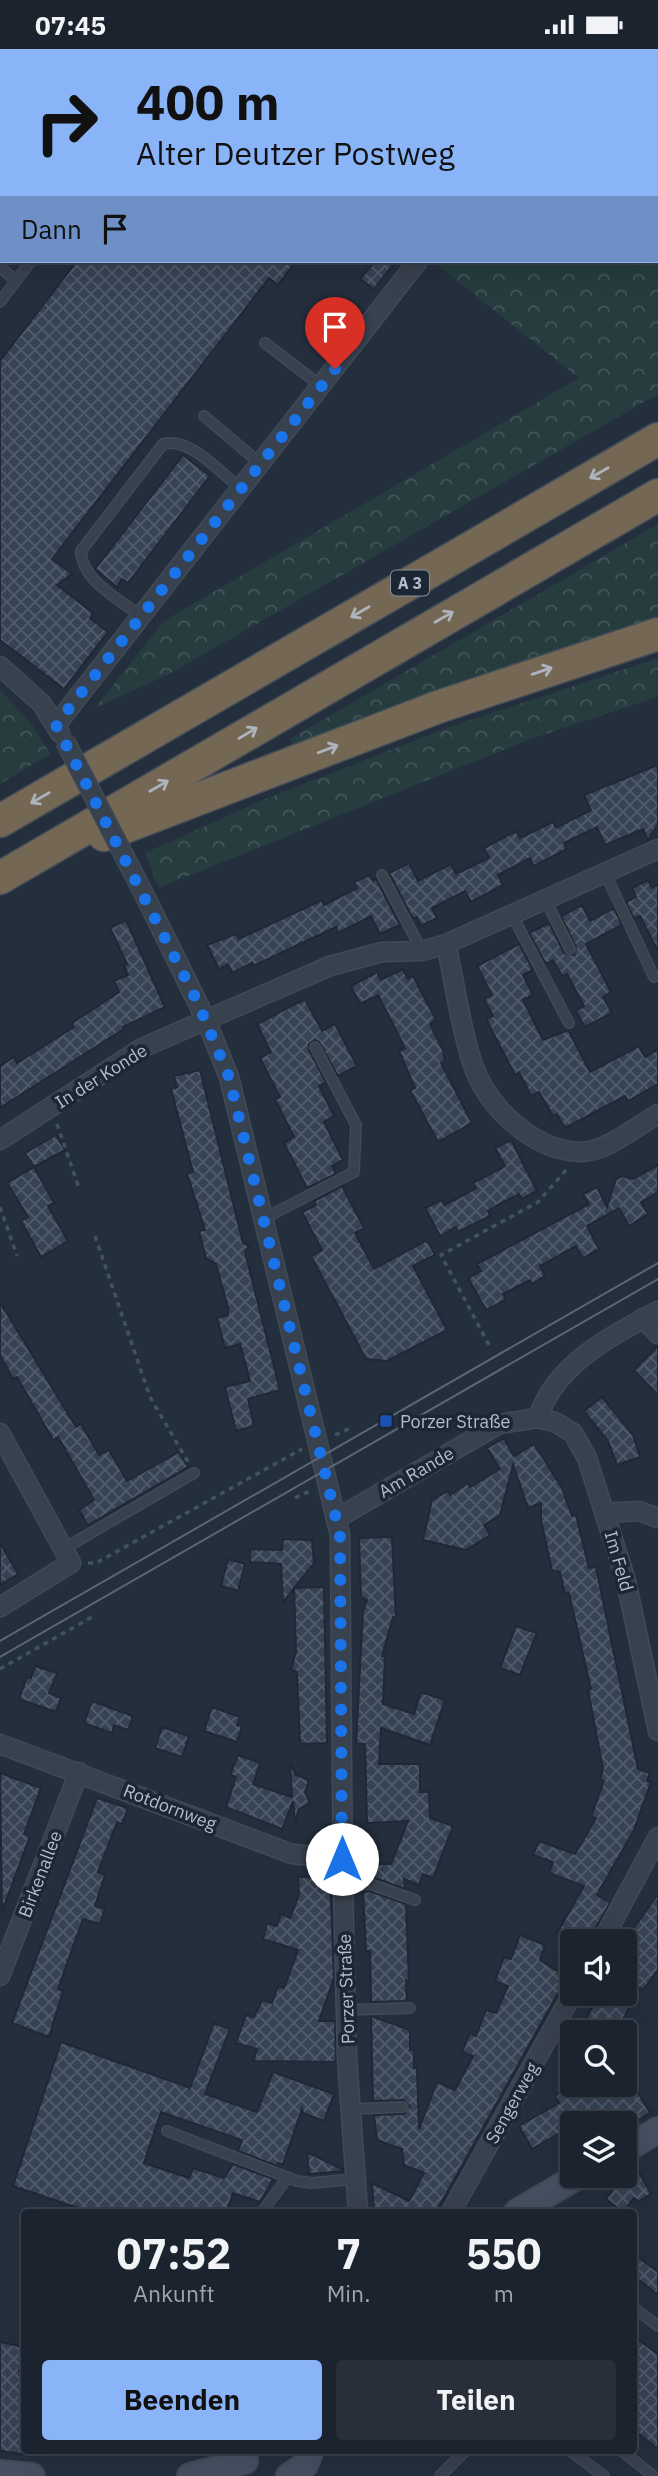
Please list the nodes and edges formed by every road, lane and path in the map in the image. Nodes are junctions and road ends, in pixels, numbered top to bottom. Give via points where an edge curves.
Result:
1 (30, 263) edge
2 (416, 263) edge
3 (0, 268) edge
4 (16, 281) junction
5 (0, 302) edge
6 (265, 343) dead end
7 (321, 386) junction
8 (204, 416) dead end
9 (658, 439) edge
10 (261, 464) junction
11 (241, 489) junction
12 (658, 495) edge
13 (141, 616) junction
14 (658, 634) edge
15 (0, 666) edge
16 (56, 725) junction
17 (0, 821) edge
18 (658, 849) edge
19 (604, 871) junction
20 (7, 874) edge
21 (382, 875) dead end
22 (545, 899) junction
23 (512, 915) junction
24 (446, 944) junction
25 (570, 949) dead end
26 (422, 951) junction
27 (654, 977) dead end
28 (206, 1020) junction
29 (569, 1023) dead end
30 (315, 1047) dead end
31 (52, 1107) junction
32 (658, 1114) edge
33 (0, 1140) edge
34 (582, 1152) junction
35 (79, 1188) dead end
36 (0, 1207) edge
37 (263, 1219) junction
38 (95, 1236) dead end
39 (17, 1256) dead end
40 (651, 1315) edge
41 (658, 1333) edge
42 (489, 1345) dead end
43 (538, 1418) junction
44 (0, 1433) edge
45 (317, 1443) junction
46 (194, 1473) joint
47 (605, 1513) junction
48 (658, 1518) edge
49 (336, 1519) junction
50 (68, 1556) junction
51 (0, 1607) edge
52 (92, 1617) dead end
53 (0, 1669) edge
54 (658, 1731) edge
55 (0, 1744) edge
56 (79, 1772) junction
57 (658, 1837) edge
58 (342, 1859) junction
59 (343, 1887) junction
60 (415, 1901) dead end
61 (608, 1929) edge
62 (0, 1976) edge
63 (566, 2006) edge
64 (410, 2008) dead end
65 (346, 2010) junction
66 (403, 2107) dead end
67 (350, 2109) junction
68 (658, 2130) edge
69 (167, 2131) dead end
70 (637, 2143) edge
71 (288, 2177) junction
72 (355, 2179) junction
73 (560, 2187) edge
74 (264, 2209) edge
75 (358, 2209) edge
76 (453, 2209) edge
77 (525, 2209) edge
78 (637, 2310) edge
79 (658, 2326) edge
80 (462, 2454) edge
81 (574, 2454) edge
82 (626, 2454) edge
83 (249, 2462) edge
84 (0, 2473) edge
85 (203, 2475) edge
86 (32, 2476) edge
87 (440, 2476) edge
88 (604, 2476) edge
89 (653, 2476) edge

1 - 4 lane
2 - 7 street
3 - 4 lane
4 - 5 lane
6 - 7 lane
7 - 10 street
8 - 10 lane
9 -> 17 highway, A 3
10 - 11 street
11 - 13 street
11 - 13 lane via 184,445 163,444 80,551 88,574
20 -> 12 highway
13 - 16 street
20 -> 14 highway via 438,707
15 - 16 street, Porzer Straße via 42,704
16 - 28 street, Porzer Straße, bridge
18 - 19 street, In der Konde
19 - 22 street, In der Konde
19 - 27 lane
21 - 26 lane
22 - 23 street, In der Konde
22 - 25 lane
23 - 24 street, In der Konde
23 - 29 lane
24 - 26 street, In der Konde
24 - 34 street via 473,1066 493,1101 515,1124 542,1142
26 - 28 street, In der Konde via 382,952 330,967
28 - 31 street, In der Konde via 142,1048
28 - 37 street, Porzer Straße via 229,1077
30 - 37 lane via 356,1125 354,1172
31 - 33 street, In der Konde
31 - 35 path
32 - 34 street via 606,1144
34 - 42 path via 538,1202 441,1255
36 - 39 path
37 - 45 street, Porzer Straße
38 - 46 path via 150,1397
40 - 41 street
40 - 43 street via 569,1368 545,1396
43 - 47 street, Im Feld via 573,1433 587,1458
43 - 49 street, Am Rande via 499,1424
44 - 50 street
45 - 49 street, Porzer Straße
45 - 50 path via 96,1563
46 - 50 lane
47 - 48 street via 639,1511
47 - 54 street, Im Feld via 626,1581
49 - 58 street, Porzer Straße via 340,1535
50 - 51 street
52 - 53 path
55 - 56 street, Rotdornweg
56 - 58 street, Rotdornweg via 292,1854
56 - 62 street, Birkenallee
57 - 61 street
58 - 59 street, Porzer Straße
59 - 60 lane via 370,1884
59 - 65 street, Porzer Straße
63 - 76 street, Sengerweg
64 - 65 lane
65 - 67 street, Porzer Straße
66 - 67 lane
67 - 72 street, Porzer Straße
68 - 70 main road
69 - 71 lane
71 - 72 lane via 312,2183
71 - 74 lane
72 - 75 street, Porzer Straße
73 - 77 main road
78 - 79 lane
80 - 87 lane
81 - 88 lane
82 - 89 lane
83 - 85 main road
84 - 86 main road

